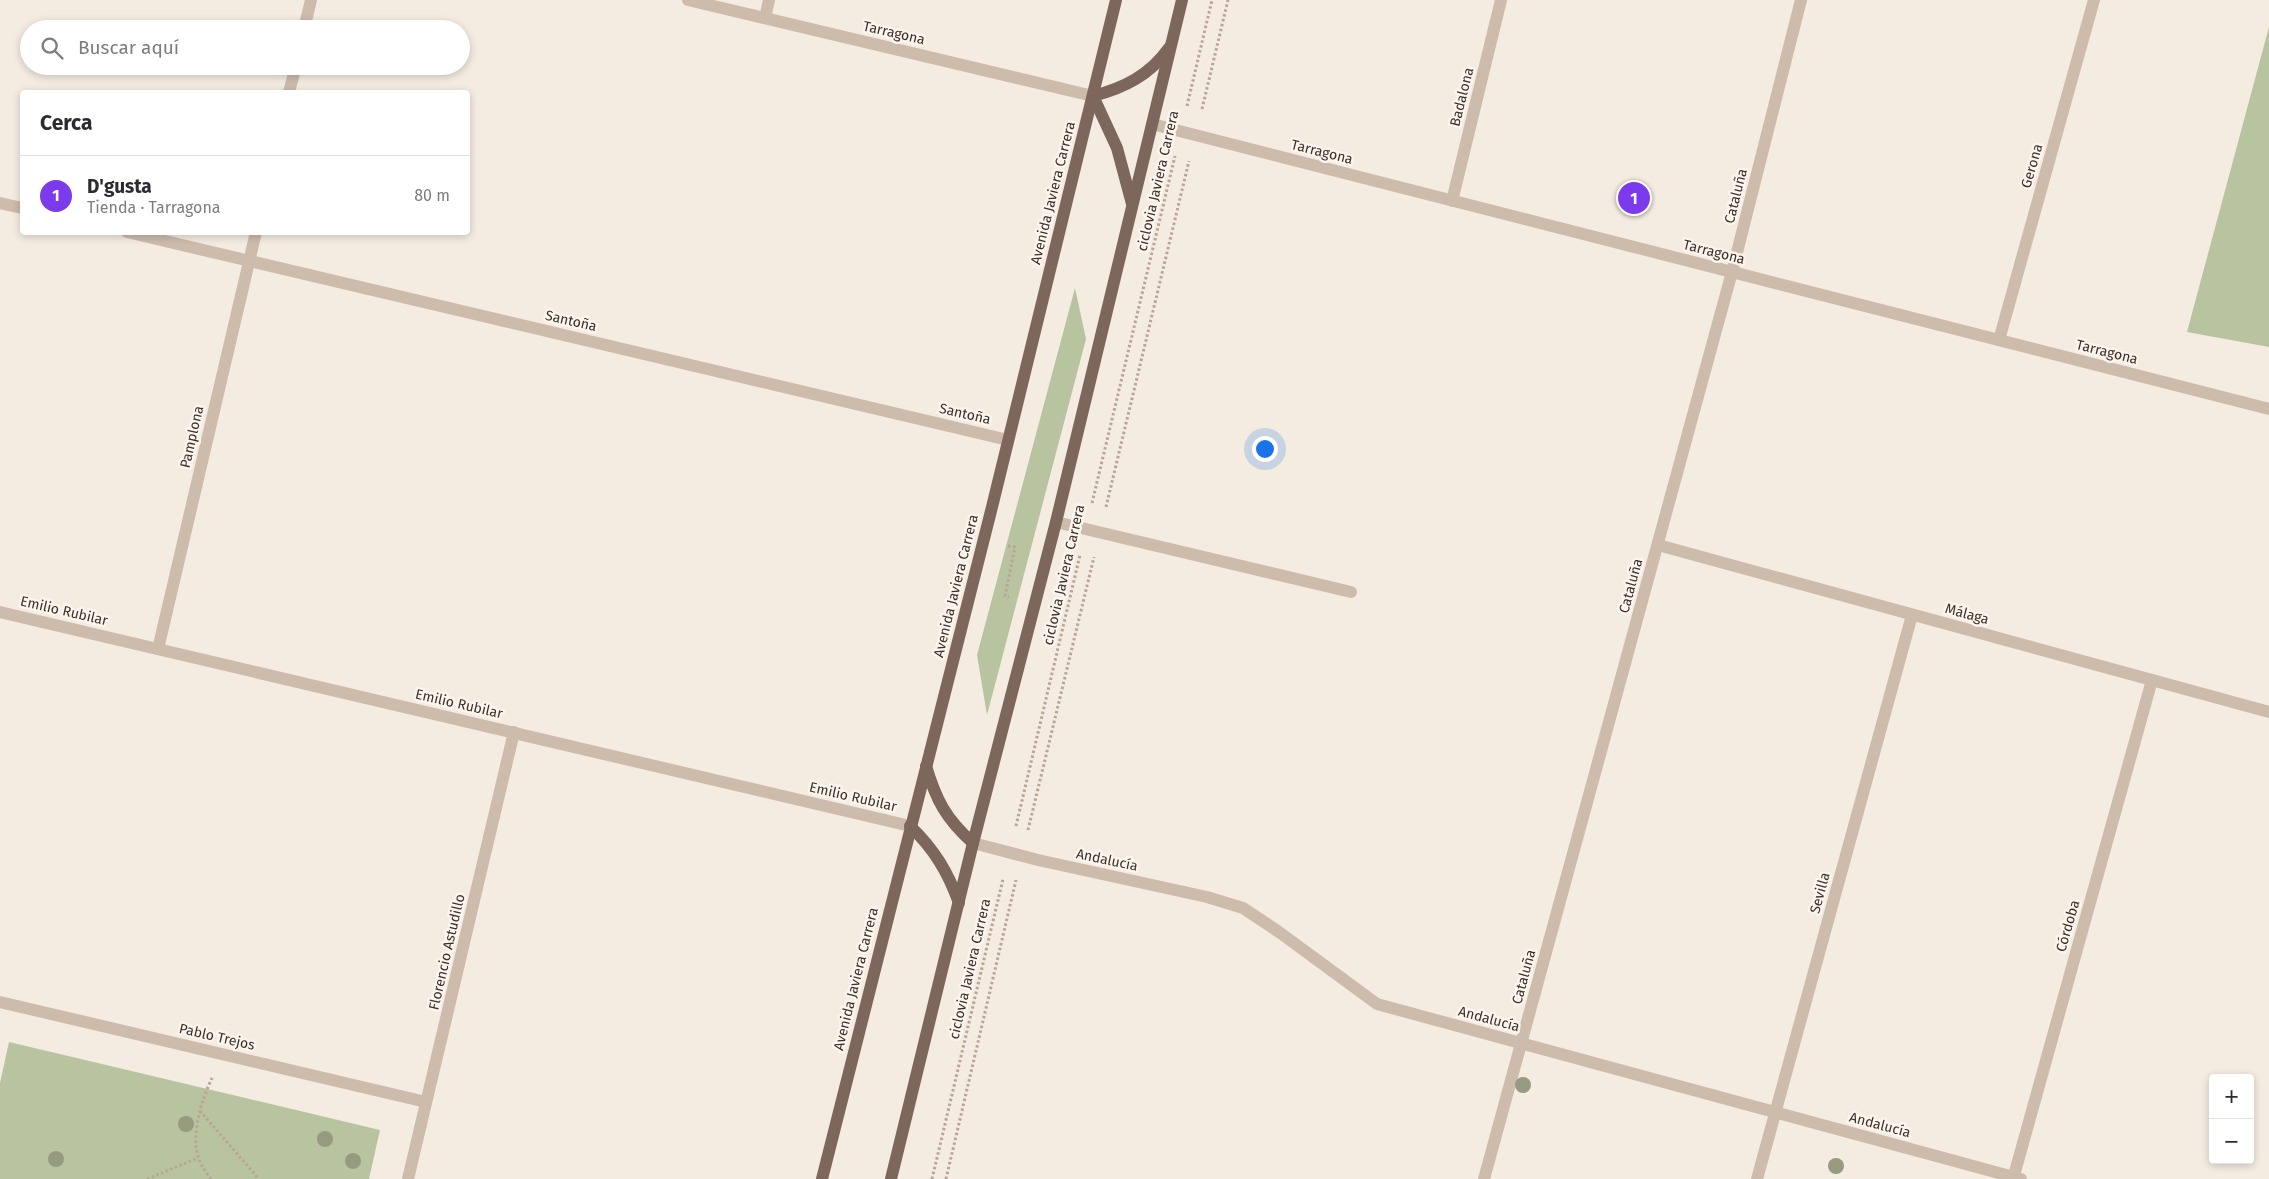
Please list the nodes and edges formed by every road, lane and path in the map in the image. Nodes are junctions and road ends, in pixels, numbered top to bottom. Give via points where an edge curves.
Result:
1 (311, 0) edge
2 (688, 0) edge
3 (769, 0) edge
4 (1116, 0) edge
5 (1182, 0) edge
6 (1212, 0) edge
7 (1228, 0) edge
8 (1501, 0) edge
9 (1801, 0) edge
10 (2094, 0) edge
11 (765, 18) junction
12 (306, 20) edge
13 (1171, 45) junction
14 (294, 75) edge
15 (290, 90) edge
16 (1093, 96) junction
17 (1152, 124) junction
18 (1181, 132) junction
19 (1195, 136) junction
20 (1452, 201) junction
21 (0, 203) edge
22 (1133, 206) junction
23 (20, 208) edge
24 (140, 235) edge
25 (255, 235) edge
26 (250, 261) junction
27 (1732, 272) junction
28 (1999, 340) junction
29 (2269, 409) edge
30 (1008, 440) junction
31 (1056, 522) junction
32 (1086, 530) junction
33 (1100, 533) junction
34 (983, 541) junction
35 (1658, 545) junction
36 (1351, 592) dead end
37 (1036, 602) junction
38 (0, 612) edge
39 (1912, 615) junction
40 (158, 649) junction
41 (2152, 680) junction
42 (2269, 712) edge
43 (514, 732) junction
44 (926, 766) junction
45 (910, 826) junction
46 (972, 843) junction
47 (1016, 854) junction
48 (959, 903) junction
49 (0, 1002) edge
50 (1521, 1043) junction
51 (226, 1055) junction
52 (426, 1102) junction
53 (200, 1111) junction
54 (1775, 1112) junction
55 (198, 1158) junction
56 (2016, 1178) edge
57 (147, 1179) edge
58 (211, 1179) edge
59 (259, 1179) edge
60 (408, 1179) edge
61 (822, 1179) edge
62 (891, 1179) edge
63 (932, 1179) edge
64 (946, 1179) edge
65 (1484, 1179) edge
66 (1756, 1179) edge

1 - 12 street
2 - 11 street, Tarragona
3 - 11 street
4 - 16 main road, Avenida Javiera Carrera
5 - 13 main road
6 - 18 path, ciclovia Javiera Carrera
7 - 19 path
8 - 20 street, Badalona
9 - 27 street, Cataluña
10 - 28 street, Gerona
11 - 16 street, Tarragona
13 - 16 main road via 1154,66 1136,80
13 - 17 main road
14 - 15 street
16 - 22 main road via 1116,148
16 - 30 main road, Avenida Javiera Carrera
17 - 18 street, Tarragona
17 - 22 main road
18 - 19 street, Tarragona
18 - 32 path, ciclovia Javiera Carrera
19 - 20 street, Tarragona
19 - 33 path
20 - 27 street, Tarragona
21 - 23 street
22 - 31 main road
24 - 26 street, Santoña
25 - 26 street, Pamplona
26 - 30 street, Santoña
26 - 40 street, Pamplona
27 - 28 street, Tarragona
27 - 35 street, Cataluña
28 - 29 street, Tarragona
30 - 34 main road, Avenida Javiera Carrera
31 - 32 street
31 - 37 main road
32 - 33 street
32 - 47 path, ciclovia Javiera Carrera
33 - 36 street
33 - 47 path
34 - 37 path via 1015,547 1005,596
34 - 44 main road, Avenida Javiera Carrera
35 - 39 street, Málaga
35 - 50 street, Cataluña
37 - 46 main road
38 - 40 street, Emilio Rubilar
39 - 41 street, Málaga
39 - 54 street, Sevilla
40 - 43 street, Emilio Rubilar
41 - 42 street, Málaga
41 - 56 street, Córdoba
43 - 45 street, Emilio Rubilar
43 - 52 street, Florencio Astudillo
44 - 45 main road, Avenida Javiera Carrera
44 - 46 main road via 944,813
45 - 48 main road via 939,857
45 - 61 main road, Avenida Javiera Carrera
46 - 47 street, Andalucía
46 - 48 main road
47 - 50 street, Andalucía via 1243,908 1377,1004
47 - 63 path, ciclovia Javiera Carrera
47 - 64 path
48 - 62 main road
49 - 51 street, Pablo Trejos
50 - 54 street, Andalucía
50 - 65 street, Cataluña
51 - 52 street, Pablo Trejos
51 - 53 path via 206,1091
52 - 60 street, Florencio Astudillo
53 - 55 path via 196,1134
53 - 59 path
54 - 56 street, Andalucía
54 - 66 street, Sevilla
55 - 57 path
55 - 58 path

